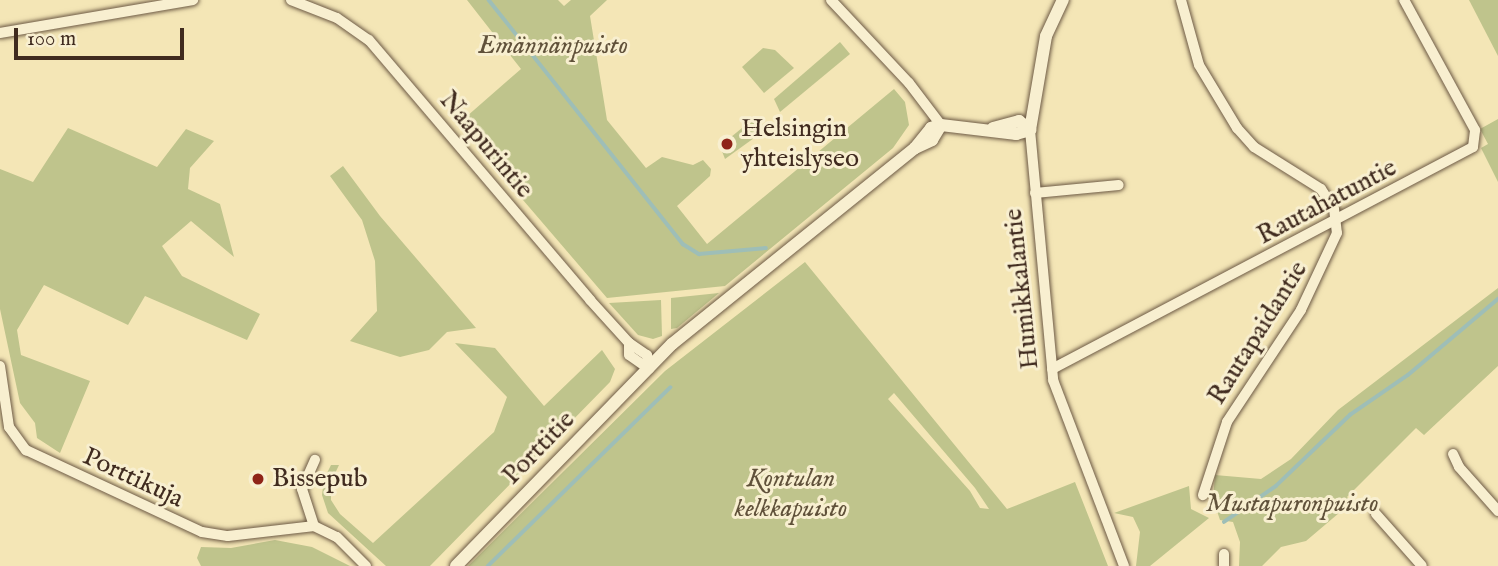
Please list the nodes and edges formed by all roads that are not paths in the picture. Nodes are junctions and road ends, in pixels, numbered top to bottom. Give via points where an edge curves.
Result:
1 (193, 0) edge
2 (291, 0) edge
3 (831, 0) edge
4 (1063, 0) edge
5 (1181, 0) edge
6 (1404, 0) edge
7 (3, 30) edge
8 (941, 125) junction
9 (1030, 130) junction
10 (1119, 185) dead end
11 (1035, 193) junction
12 (1336, 221) junction
13 (0, 366) edge
14 (652, 366) junction
15 (1052, 369) junction
16 (1453, 454) dead end
17 (315, 460) dead end
18 (1203, 495) dead end
19 (1498, 511) edge
20 (1376, 514) dead end
21 (314, 526) junction
22 (1224, 554) dead end
23 (366, 566) edge
24 (456, 566) edge
25 (1125, 566) edge
26 (1224, 566) edge
27 (1422, 566) edge

1 - 7 street
2 - 14 street, Naapurintie via 337,18 369,40
3 - 8 street via 909,83
4 - 9 street, Humikkalantie via 1046,36
5 - 12 street via 1199,65 1237,128 1254,147 1321,189
6 - 12 street, Rautahatuntie via 1475,130 1476,143
8 - 9 street via 983,129 1019,121
8 - 14 street, Porttitie via 931,128 915,148 673,344
9 - 11 street, Humikkalantie
10 - 11 street
11 - 15 street, Humikkalantie
12 - 15 street, Rautahatuntie
12 - 18 street, Rautapaidantie via 1336,240 1311,292 1227,422
13 - 21 street, Porttikuja via 9,427 26,450 202,533 228,536
14 - 24 street, Porttitie
15 - 25 street, Humikkalantie
16 - 19 street
17 - 21 street via 302,489
20 - 27 street
21 - 23 street via 337,537
22 - 26 street

